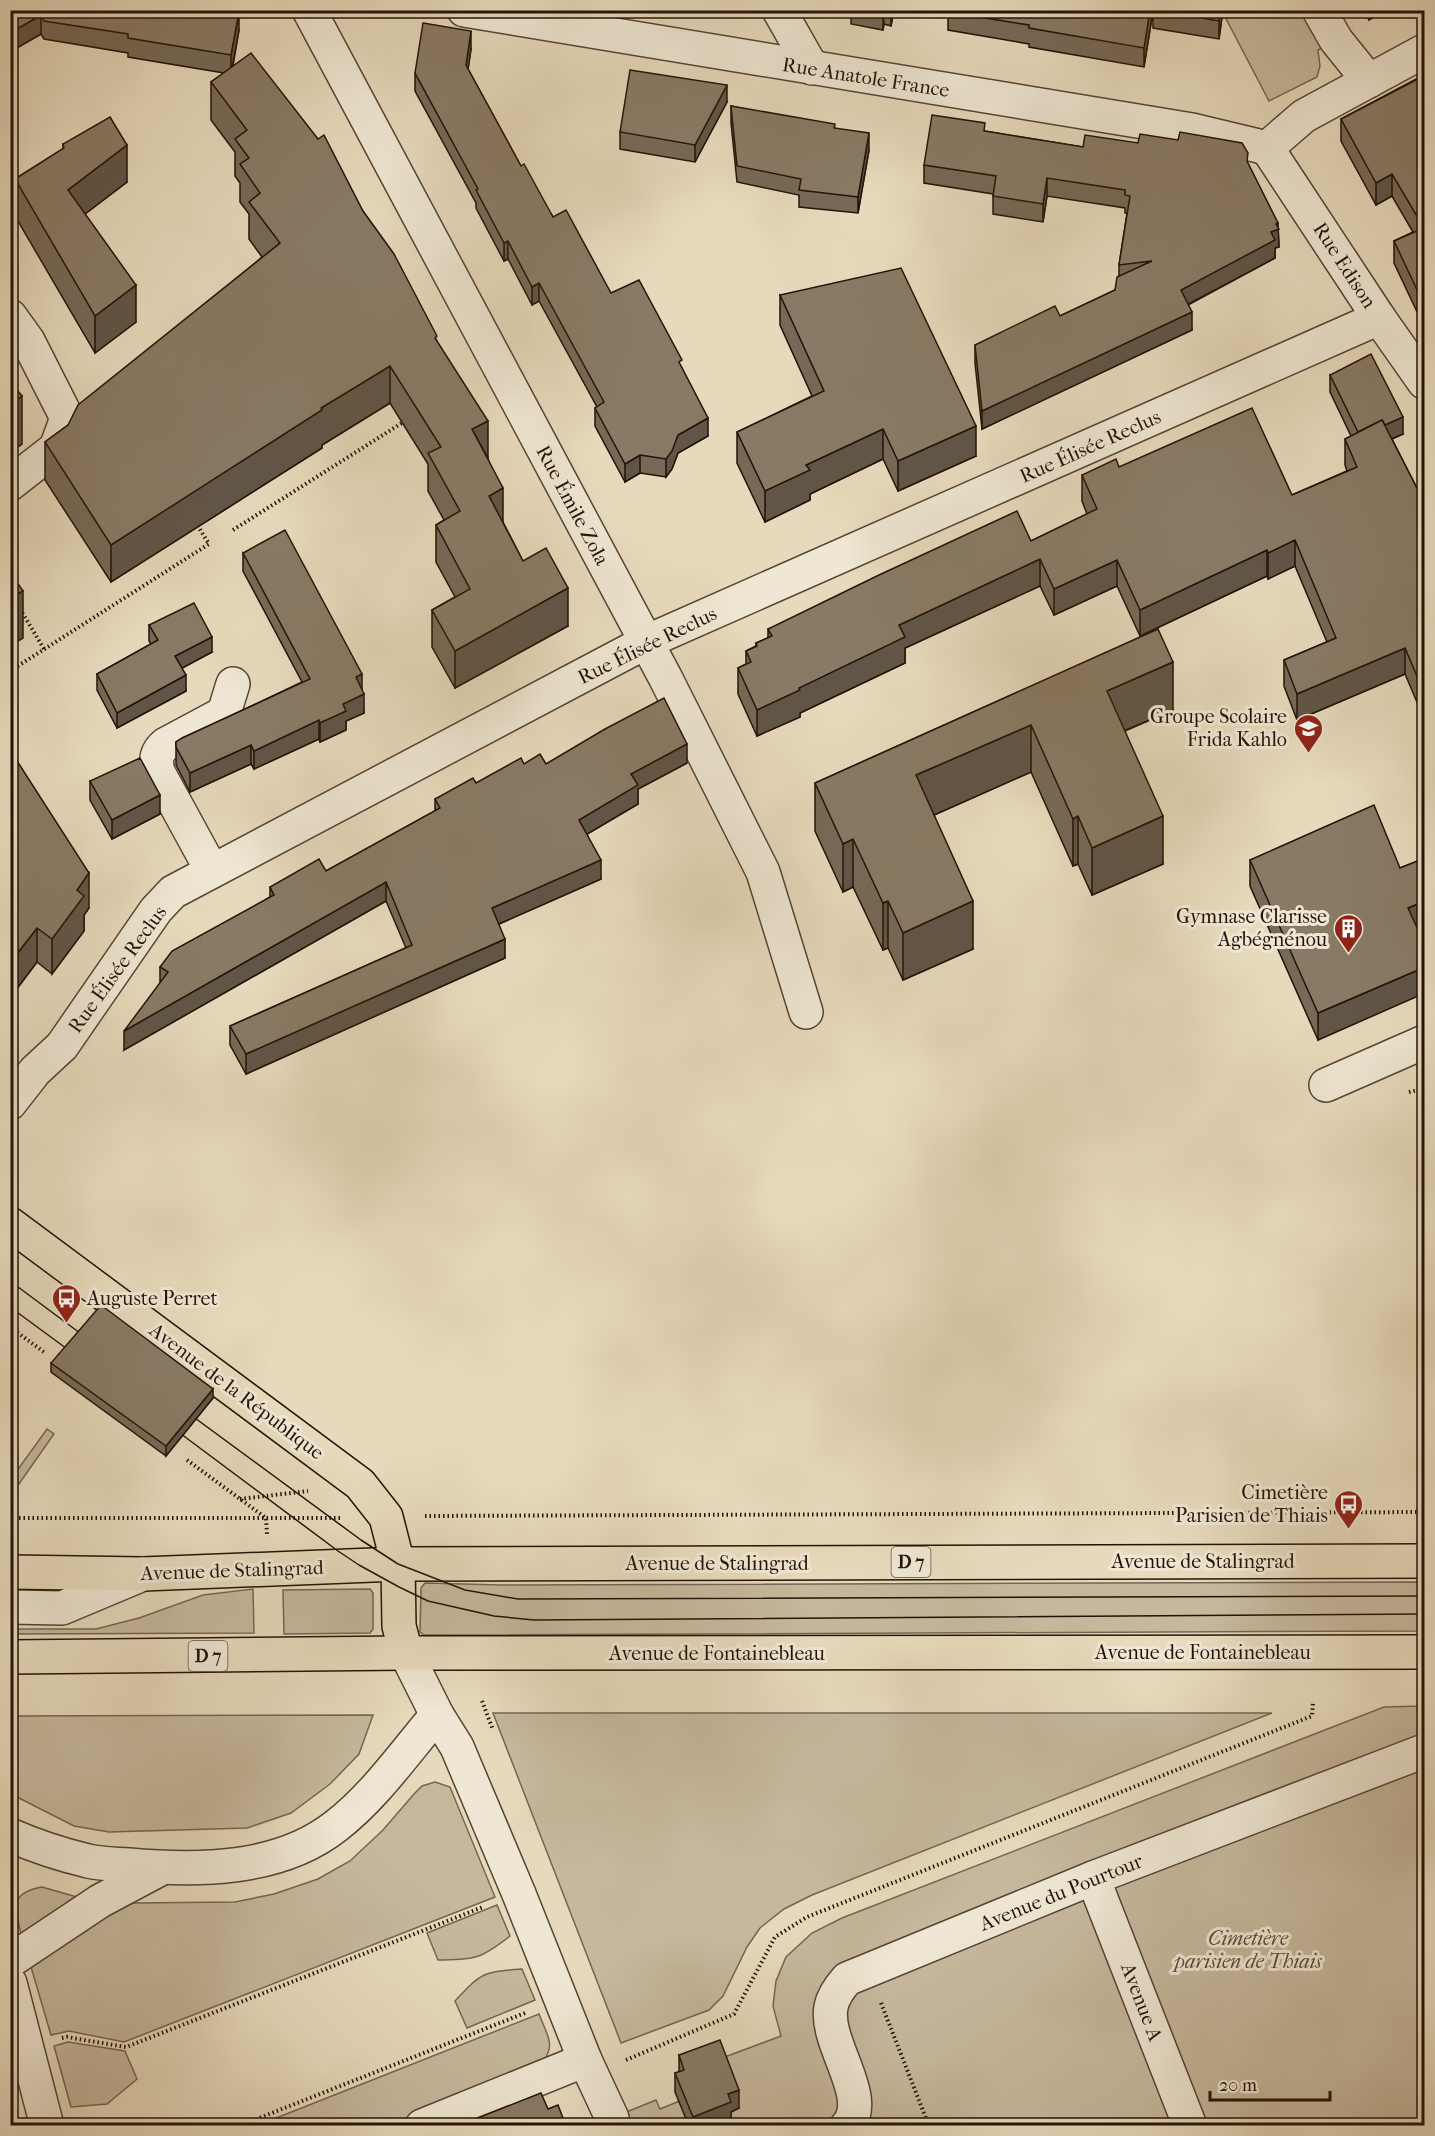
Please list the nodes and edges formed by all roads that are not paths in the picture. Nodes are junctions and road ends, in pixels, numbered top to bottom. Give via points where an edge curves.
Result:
1 (309, 10) edge
2 (464, 10) edge
3 (779, 10) edge
4 (1319, 10) edge
5 (1425, 51) edge
6 (812, 68) junction
7 (1369, 81) junction
8 (1267, 147) junction
9 (10, 316) edge
10 (1379, 318) junction
11 (1425, 382) edge
12 (10, 484) edge
13 (646, 642) junction
14 (233, 684) dead end
15 (212, 871) junction
16 (806, 1012) dead end
17 (1425, 1042) edge
18 (1326, 1085) dead end
19 (10, 1103) edge
20 (10, 1224) edge
21 (1425, 1561) edge
22 (398, 1564) junction
23 (10, 1572) edge
24 (143, 1574) junction
25 (10, 1607) edge
26 (1425, 1652) edge
27 (406, 1653) junction
28 (10, 1657) edge
29 (437, 1715) junction
30 (1425, 1751) edge
31 (10, 1835) edge
32 (162, 1868) junction
33 (1093, 1878) junction
34 (10, 1961) edge
35 (10, 1983) edge
36 (589, 2070) junction
37 (612, 2118) dead end
38 (47, 2126) edge
39 (422, 2126) edge
40 (847, 2126) edge
41 (1190, 2126) edge

1 - 13 street, Rue Émile Zola
2 - 6 street, Rue Anatole France
3 - 6 street
4 - 7 street via 1336,40
5 - 7 street
6 - 8 street, Rue Anatole France via 1192,130
7 - 8 street via 1304,116
8 - 10 street, Rue Edison
9 - 12 street via 28,341 67,417 56,448
10 - 11 street, Rue Edison
10 - 13 street, Rue Élisée Reclus
13 - 15 street, Rue Élisée Reclus
13 - 16 street, Rue Émile Zola via 762,872
14 - 15 street via 224,713 166,744 158,750 156,762
15 - 19 street, Rue Élisée Reclus via 173,892 156,910 62,1046 35,1071
17 - 18 street
20 - 22 main road, Avenue de la République via 360,1484 386,1517
21 - 22 main road, Avenue de Stalingrad / D 7
22 - 24 main road, Avenue de Stalingrad / D 7
22 - 27 main road, Avenue de la République via 399,1626
23 - 24 main road, Avenue de Stalingrad / D 7
24 - 25 street via 62,1608
26 - 27 main road, Avenue de Fontainebleau / D 7
27 - 28 main road, Avenue de Fontainebleau / D 7
27 - 29 street
29 - 32 street via 362,1802 335,1827 301,1847 266,1859 217,1867
29 - 36 street via 457,1748
30 - 33 street, Avenue du Pourtour
31 - 32 street via 89,1861
32 - 34 street via 100,1901
33 - 40 street, Avenue du Pourtour via 847,1979 831,2005 830,2020 854,2091 856,2106
33 - 41 street, Avenue A
35 - 38 street
36 - 37 street
36 - 39 street

